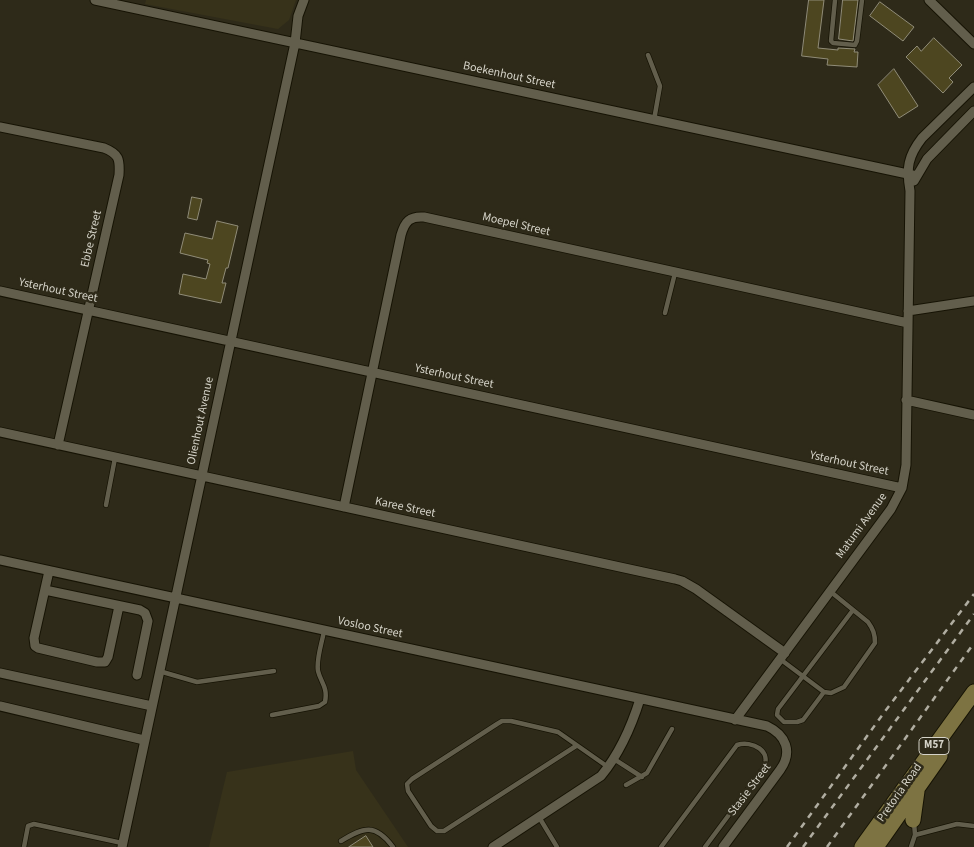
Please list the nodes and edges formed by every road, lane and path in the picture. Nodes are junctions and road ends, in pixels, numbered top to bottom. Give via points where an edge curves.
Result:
1 (95, 0) edge
2 (304, 0) edge
3 (835, 0) edge
4 (862, 0) edge
5 (928, 0) edge
6 (131, 4) edge
7 (295, 43) junction
8 (974, 44) edge
9 (648, 55) dead end
10 (974, 87) edge
11 (974, 111) edge
12 (654, 120) junction
13 (0, 127) edge
14 (907, 175) junction
15 (917, 176) junction
16 (910, 191) junction
17 (675, 273) junction
18 (0, 291) edge
19 (974, 301) edge
20 (88, 310) junction
21 (908, 311) junction
22 (665, 312) dead end
23 (908, 324) junction
24 (230, 342) junction
25 (372, 372) junction
26 (906, 400) junction
27 (974, 415) edge
28 (0, 432) edge
29 (58, 446) junction
30 (115, 458) junction
31 (201, 476) junction
32 (902, 488) junction
33 (106, 506) dead end
34 (344, 507) junction
35 (0, 560) edge
36 (50, 571) junction
37 (45, 590) junction
38 (830, 591) junction
39 (175, 598) junction
40 (119, 606) junction
41 (853, 610) junction
42 (324, 631) junction
43 (782, 656) junction
44 (159, 671) junction
45 (274, 671) dead end
46 (0, 673) edge
47 (137, 675) dead end
48 (804, 676) junction
49 (824, 692) junction
50 (974, 692) edge
51 (640, 699) junction
52 (974, 702) edge
53 (0, 706) edge
54 (152, 706) junction
55 (272, 715) dead end
56 (735, 720) junction
57 (672, 729) dead end
58 (144, 740) junction
59 (576, 746) junction
60 (611, 763) junction
61 (642, 777) junction
62 (626, 785) dead end
63 (539, 817) junction
64 (908, 818) junction
65 (974, 826) edge
66 (341, 841) dead end
67 (122, 845) edge
68 (24, 847) edge
69 (393, 847) edge
70 (493, 847) edge
71 (557, 847) edge
72 (661, 847) edge
73 (706, 847) edge
74 (723, 847) edge
75 (862, 847) edge
76 (876, 847) edge
77 (911, 847) edge

1 - 6 street, Boekenhout Street
2 - 7 street, Olienhout Avenue via 298,16
3 - 4 lane via 832,43 856,45
5 - 8 street
6 - 7 street, Boekenhout Street
7 - 12 street, Boekenhout Street
7 - 24 street, Olienhout Avenue
9 - 12 lane via 660,86
10 - 14 street, Matumi Avenue via 917,145
11 - 15 street, Matumi Avenue via 926,159
12 - 14 street, Boekenhout Street
13 - 20 street, Ebbe Street via 104,148 117,156 119,174
14 - 15 street, Boekenhout Street
14 - 16 street, Matumi Avenue
15 - 16 street, Matumi Avenue
16 - 21 street, Matumi Avenue
17 - 22 lane
17 - 23 street, Moepel Street
17 - 25 street, Moepel Street via 424,217 412,218 406,221 401,235
18 - 20 street, Ysterhout Street
19 - 21 street
20 - 24 street, Ysterhout Street
20 - 29 street, Ebbe Street
21 - 23 street, Matumi Avenue
23 - 26 street, Matumi Avenue
24 - 25 street, Ysterhout Street
24 - 31 street, Olienhout Avenue
25 - 32 street, Ysterhout Street
25 - 34 street, Moepel Street
26 - 27 street
26 - 32 street, Matumi Avenue via 906,465
28 - 29 street, Karee Street
29 - 30 street, Karee Street
30 - 31 street, Karee Street
30 - 33 lane
31 - 34 street, Karee Street
31 - 39 street, Olienhout Avenue
32 - 38 street, Matumi Avenue via 891,509
34 - 43 street, Karee Street via 682,581
35 - 36 street, Vosloo Street
36 - 37 street
36 - 39 street, Vosloo Street
37 - 40 street
37 - 40 street via 35,646 96,662 105,662 108,657
38 - 41 lane
38 - 43 street, Matumi Avenue
39 - 42 street, Vosloo Street
39 - 44 street, Olienhout Avenue
40 - 47 street via 143,611 147,617
41 - 48 lane
41 - 49 lane via 873,628 874,643 844,687 831,693
42 - 51 street, Vosloo Street
42 - 55 lane via 318,664 326,686 326,702
43 - 48 lane
43 - 56 street, Matumi Avenue
44 - 45 lane via 197,682
44 - 54 street, Olienhout Avenue
46 - 54 street
48 - 49 lane
48 - 49 lane via 778,709 779,719 802,720
50 - 64 main road, Pretoria Road / M57
51 - 56 street, Vosloo Street
51 - 60 street via 634,720
52 - 64 main road, Pretoria Road / M57 via 918,787
53 - 58 street
54 - 58 street, Olienhout Avenue
56 - 74 street, Stasie Street via 773,729 782,738 787,754 780,770
57 - 61 lane
58 - 67 street, Olienhout Avenue
59 - 59 lane via 553,730 511,720 502,721 412,779 407,784 408,791 431,826 437,831 444,831
59 - 60 lane
60 - 61 lane
60 - 63 street via 593,782
61 - 62 lane
63 - 70 street
63 - 71 lane
64 - 65 lane
64 - 75 main road, Pretoria Road / M57
64 - 76 main road, Pretoria Road / M57 via 892,824
64 - 77 lane
66 - 69 lane via 358,831 372,830 383,834
67 - 68 lane via 34,824 28,826
72 - 73 lane via 737,745 743,743 760,748 765,753 766,764

